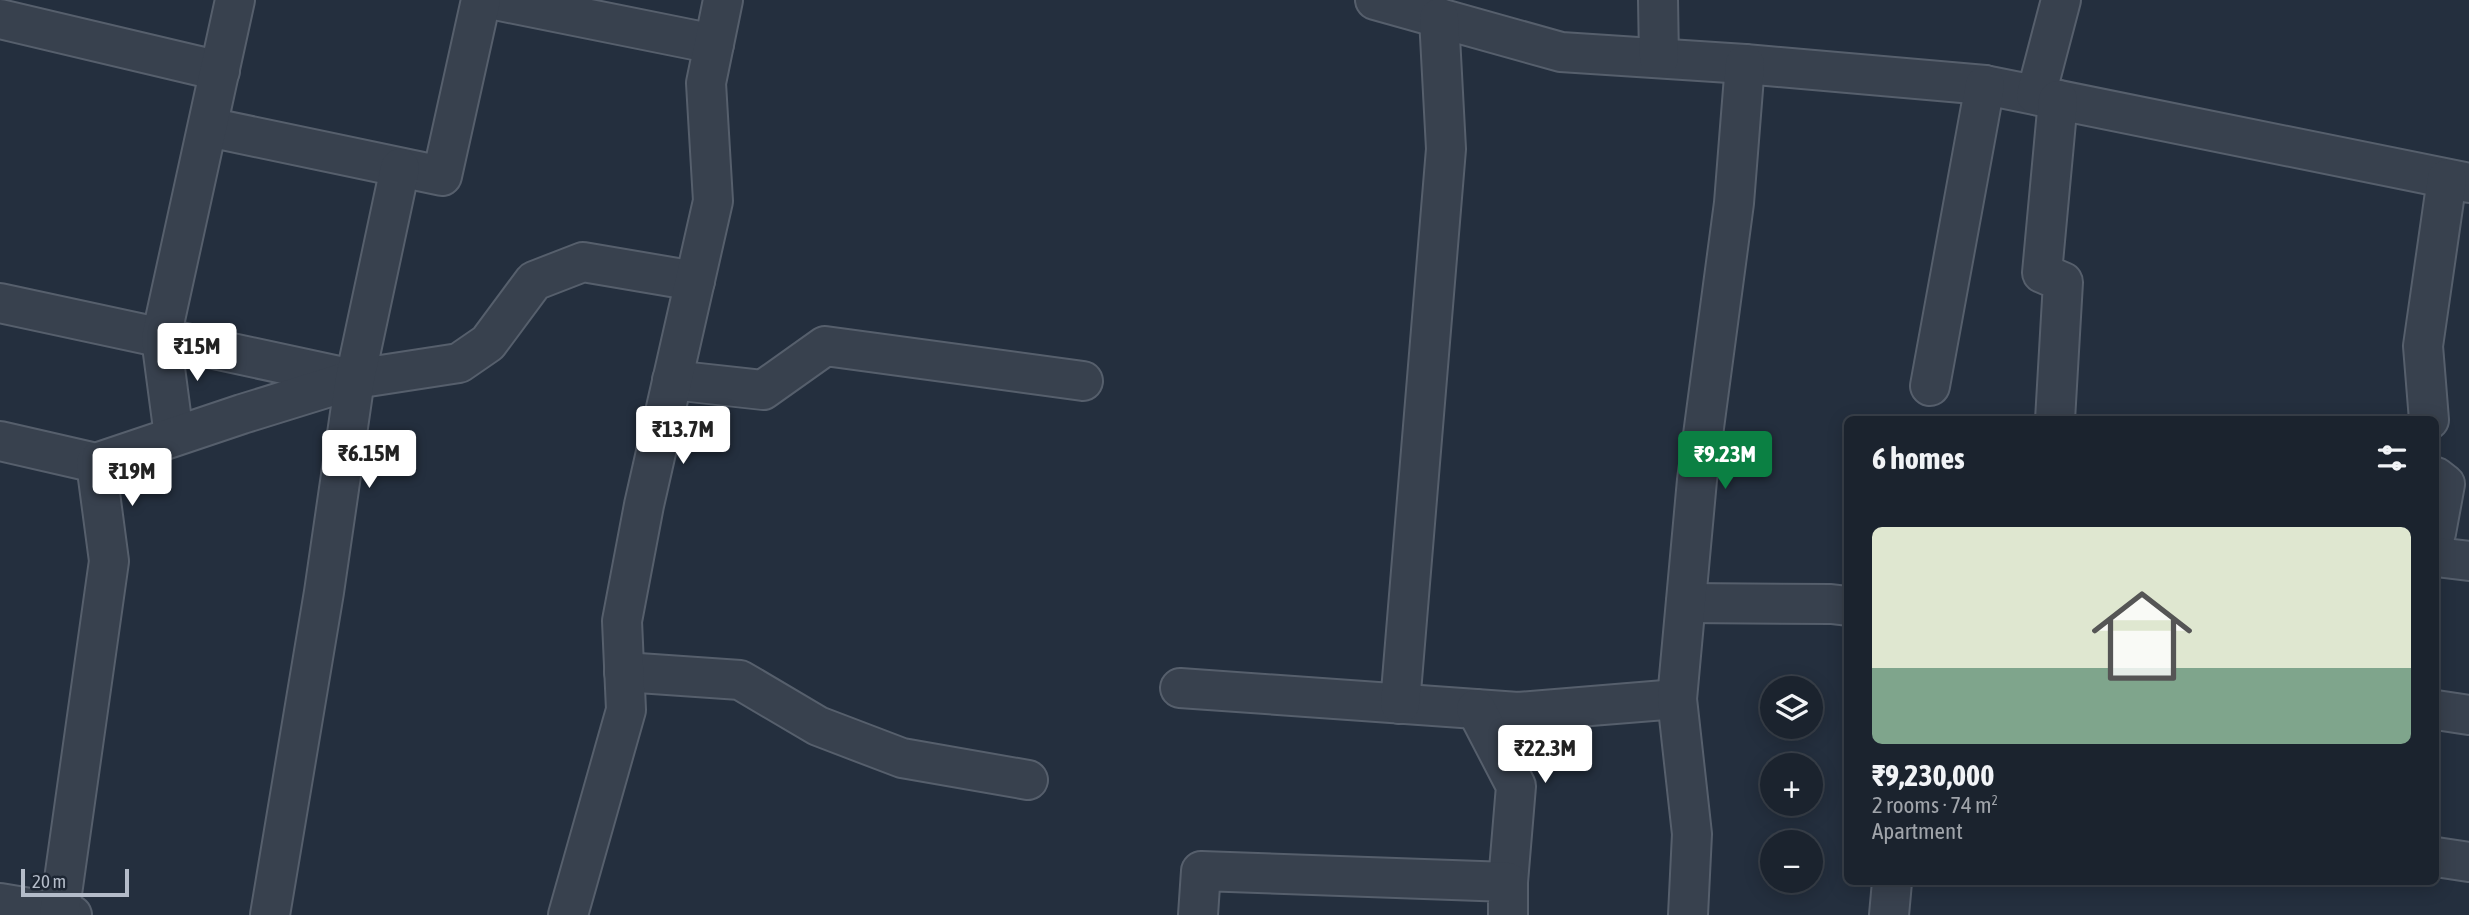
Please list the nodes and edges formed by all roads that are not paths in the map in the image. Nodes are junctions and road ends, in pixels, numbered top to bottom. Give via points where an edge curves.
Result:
1 (236, 0) edge
2 (481, 0) edge
3 (495, 0) edge
4 (723, 0) edge
5 (1375, 0) edge
6 (1658, 0) edge
7 (2061, 0) edge
8 (1439, 18) junction
9 (0, 19) edge
10 (714, 44) junction
11 (1659, 58) junction
12 (1745, 64) junction
13 (220, 71) junction
14 (1985, 85) junction
15 (2047, 98) junction
16 (208, 127) junction
17 (400, 168) junction
18 (2458, 181) edge
19 (695, 281) junction
20 (0, 303) edge
21 (161, 338) junction
22 (355, 379) junction
23 (672, 380) junction
24 (1083, 381) dead end
25 (1930, 386) dead end
26 (2055, 416) edge
27 (2429, 416) edge
28 (174, 436) junction
29 (0, 442) edge
30 (96, 463) junction
31 (2439, 479) edge
32 (2439, 517) edge
33 (2439, 557) edge
34 (2469, 561) edge
35 (1686, 603) junction
36 (1844, 606) edge
37 (624, 672) junction
38 (1180, 688) dead end
39 (1678, 699) junction
40 (1400, 704) junction
41 (1476, 709) junction
42 (2439, 710) edge
43 (2469, 715) edge
44 (1028, 780) dead end
45 (2439, 857) edge
46 (2469, 862) edge
47 (1892, 885) edge
48 (1508, 899) edge
49 (0, 903) edge
50 (63, 914) edge
51 (270, 915) edge
52 (568, 915) edge
53 (1198, 915) edge
54 (1688, 915) edge
55 (1889, 915) edge

1 - 13 street
2 - 17 street via 442,176
3 - 10 street
4 - 10 street
5 - 8 street
6 - 11 street
7 - 15 street
8 - 11 street via 1561,52
8 - 40 street via 1446,149
9 - 13 street
10 - 19 street via 706,83 713,201
11 - 12 street
12 - 14 street
12 - 35 street via 1734,203 1697,480
13 - 16 street
14 - 15 street
14 - 25 street
15 - 18 street
15 - 26 street via 2042,273 2063,282
16 - 17 street
16 - 21 street
17 - 22 street
18 - 27 street via 2423,346
19 - 22 street via 583,262 534,281 488,343 460,363
19 - 23 street
20 - 21 street
21 - 22 street
21 - 28 street
22 - 28 street
22 - 51 street
23 - 24 street via 763,390 825,346
23 - 37 street via 622,621
28 - 30 street
29 - 30 street
30 - 50 street via 109,561
31 - 32 street via 2445,484
33 - 34 street
35 - 36 street
35 - 39 street
37 - 44 street via 740,680 818,726 902,758
37 - 52 street via 626,710
38 - 40 street
39 - 41 street via 1518,712
39 - 54 street via 1692,834
40 - 41 street
41 - 48 street via 1516,786
42 - 43 street
45 - 46 street
47 - 55 street
48 - 53 street via 1201,871
49 - 50 street

